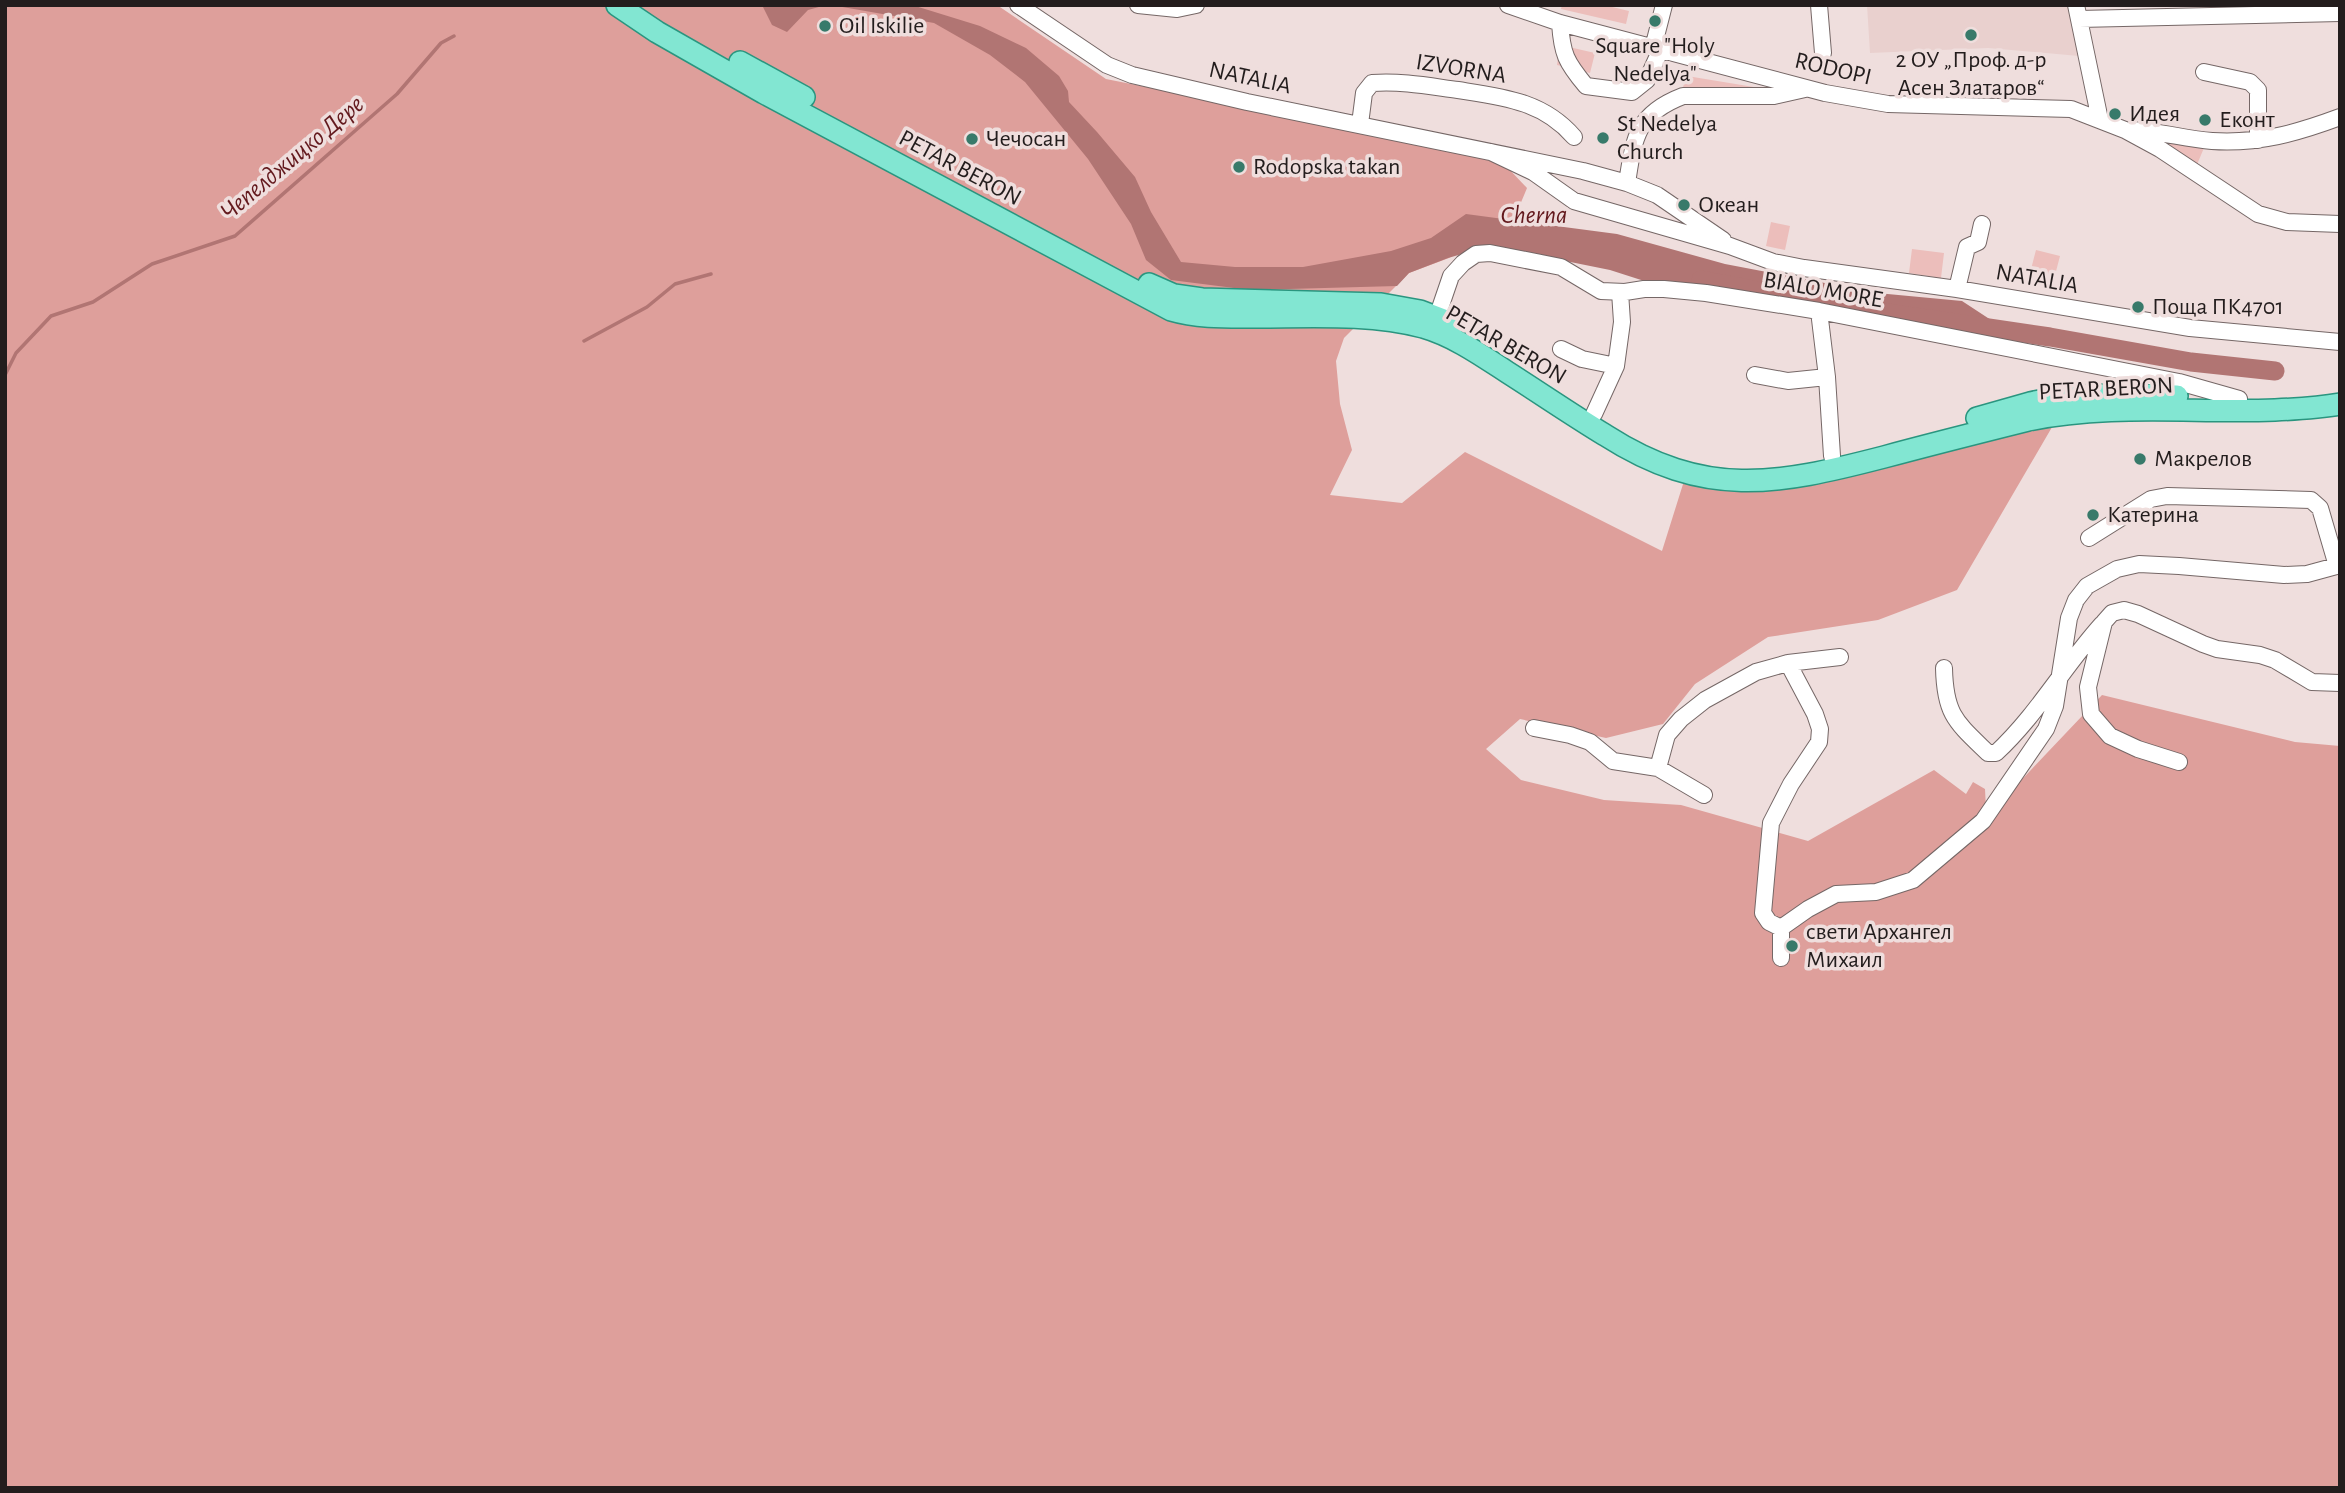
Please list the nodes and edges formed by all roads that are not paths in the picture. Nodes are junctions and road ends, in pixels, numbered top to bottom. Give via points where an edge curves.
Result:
1 (617, 5) edge
2 (642, 5) edge
3 (1017, 5) edge
4 (1138, 5) edge
5 (1196, 5) edge
6 (1508, 5) edge
7 (1664, 5) edge
8 (1819, 5) edge
9 (2078, 12) edge
10 (2340, 13) edge
11 (1554, 16) edge
12 (1657, 49) junction
13 (1823, 53) dead end
14 (2204, 72) dead end
15 (1809, 88) junction
16 (2339, 119) edge
17 (2100, 120) junction
18 (1360, 124) junction
19 (2125, 130) junction
20 (1574, 137) dead end
21 (2258, 140) junction
22 (1491, 152) junction
23 (1627, 183) junction
24 (1982, 224) dead end
25 (2340, 224) edge
26 (1730, 246) junction
27 (1957, 289) junction
28 (1620, 292) junction
29 (1819, 311) junction
30 (1437, 317) junction
31 (2340, 342) edge
32 (1561, 349) dead end
33 (1616, 366) junction
34 (1755, 375) dead end
35 (1827, 377) junction
36 (2340, 391) edge
37 (2239, 398) junction
38 (2122, 402) junction
39 (2340, 404) edge
40 (1594, 414) junction
41 (1832, 456) junction
42 (2089, 538) dead end
43 (2339, 565) edge
44 (2104, 622) junction
45 (1840, 657) dead end
46 (1788, 663) junction
47 (1944, 668) dead end
48 (2059, 676) junction
49 (2340, 683) edge
50 (1534, 728) dead end
51 (2179, 762) dead end
52 (1658, 768) junction
53 (1704, 795) dead end
54 (1781, 928) junction
55 (1781, 958) dead end

1 - 38 main road, PETAR BERON via 764,93 1171,310 1220,316 1367,318 1435,331 1478,353 1629,449 1685,472 1753,482 1796,478 2044,416
2 - 30 main road, PETAR BERON via 1161,290 1202,299 1366,303
3 - 18 street, NATALIA via 1107,65 1132,75
4 - 5 street via 1177,9
6 - 11 street, RODOPI
7 - 12 street
8 - 13 street
9 - 10 street
9 - 17 street
11 - 12 street, RODOPI
11 - 12 street via 1567,64 1586,86 1632,92 1647,80
12 - 15 street, RODOPI
14 - 21 street via 2250,82 2258,90
15 - 17 street, RODOPI via 1888,104 2071,109
15 - 23 street via 1774,96 1683,96 1674,100 1652,112 1634,139
16 - 21 street
17 - 19 street, RODOPI
18 - 20 street, IZVORNA via 1364,93 1372,83 1422,83 1525,103 1561,122
18 - 22 street, NATALIA
19 - 21 street via 2212,141
19 - 25 street, RODOPI via 2258,214 2287,222
22 - 23 street, NATALIA
22 - 26 street, NATALIA via 1533,172 1574,201
23 - 26 street, NATALIA via 1657,195
24 - 27 street via 1978,242 1967,247
26 - 27 street, NATALIA via 1804,268
27 - 31 street, NATALIA via 2190,328
28 - 29 street, BIALO MORE via 1664,289 1706,293
28 - 30 street, BIALO MORE via 1601,291 1561,267 1510,255 1476,254 1451,276
28 - 33 street via 1622,322
29 - 35 street
29 - 37 street, BIALO MORE
30 - 40 main road, PETAR BERON via 1476,335
32 - 33 street via 1581,359
33 - 40 street
34 - 35 street via 1788,381
35 - 41 street
36 - 37 main road, PETAR BERON
37 - 38 main road, PETAR BERON
38 - 39 main road, PETAR BERON via 2248,411
38 - 41 main road, PETAR BERON via 2031,403
40 - 41 main road, PETAR BERON via 1657,448 1712,465 1779,467
42 - 43 street via 2151,499 2167,495 2311,500 2320,508
43 - 48 street via 2284,575 2179,566 2117,569 2087,586 2076,600
44 - 48 street
44 - 49 street via 2112,613 2124,610 2217,649 2275,660 2312,682
44 - 51 street via 2088,687 2091,714 2110,736
45 - 46 street
46 - 52 street via 1756,672 1681,719 1667,735
46 - 54 street via 1820,729 1819,742 1771,823 1763,913
47 - 48 street via 1947,705 1956,722 1988,753 1996,753 2012,738
48 - 54 street via 2046,729 1983,821 1913,880 1876,892 1836,894
50 - 52 street via 1590,742 1613,761
52 - 53 street
54 - 55 street

